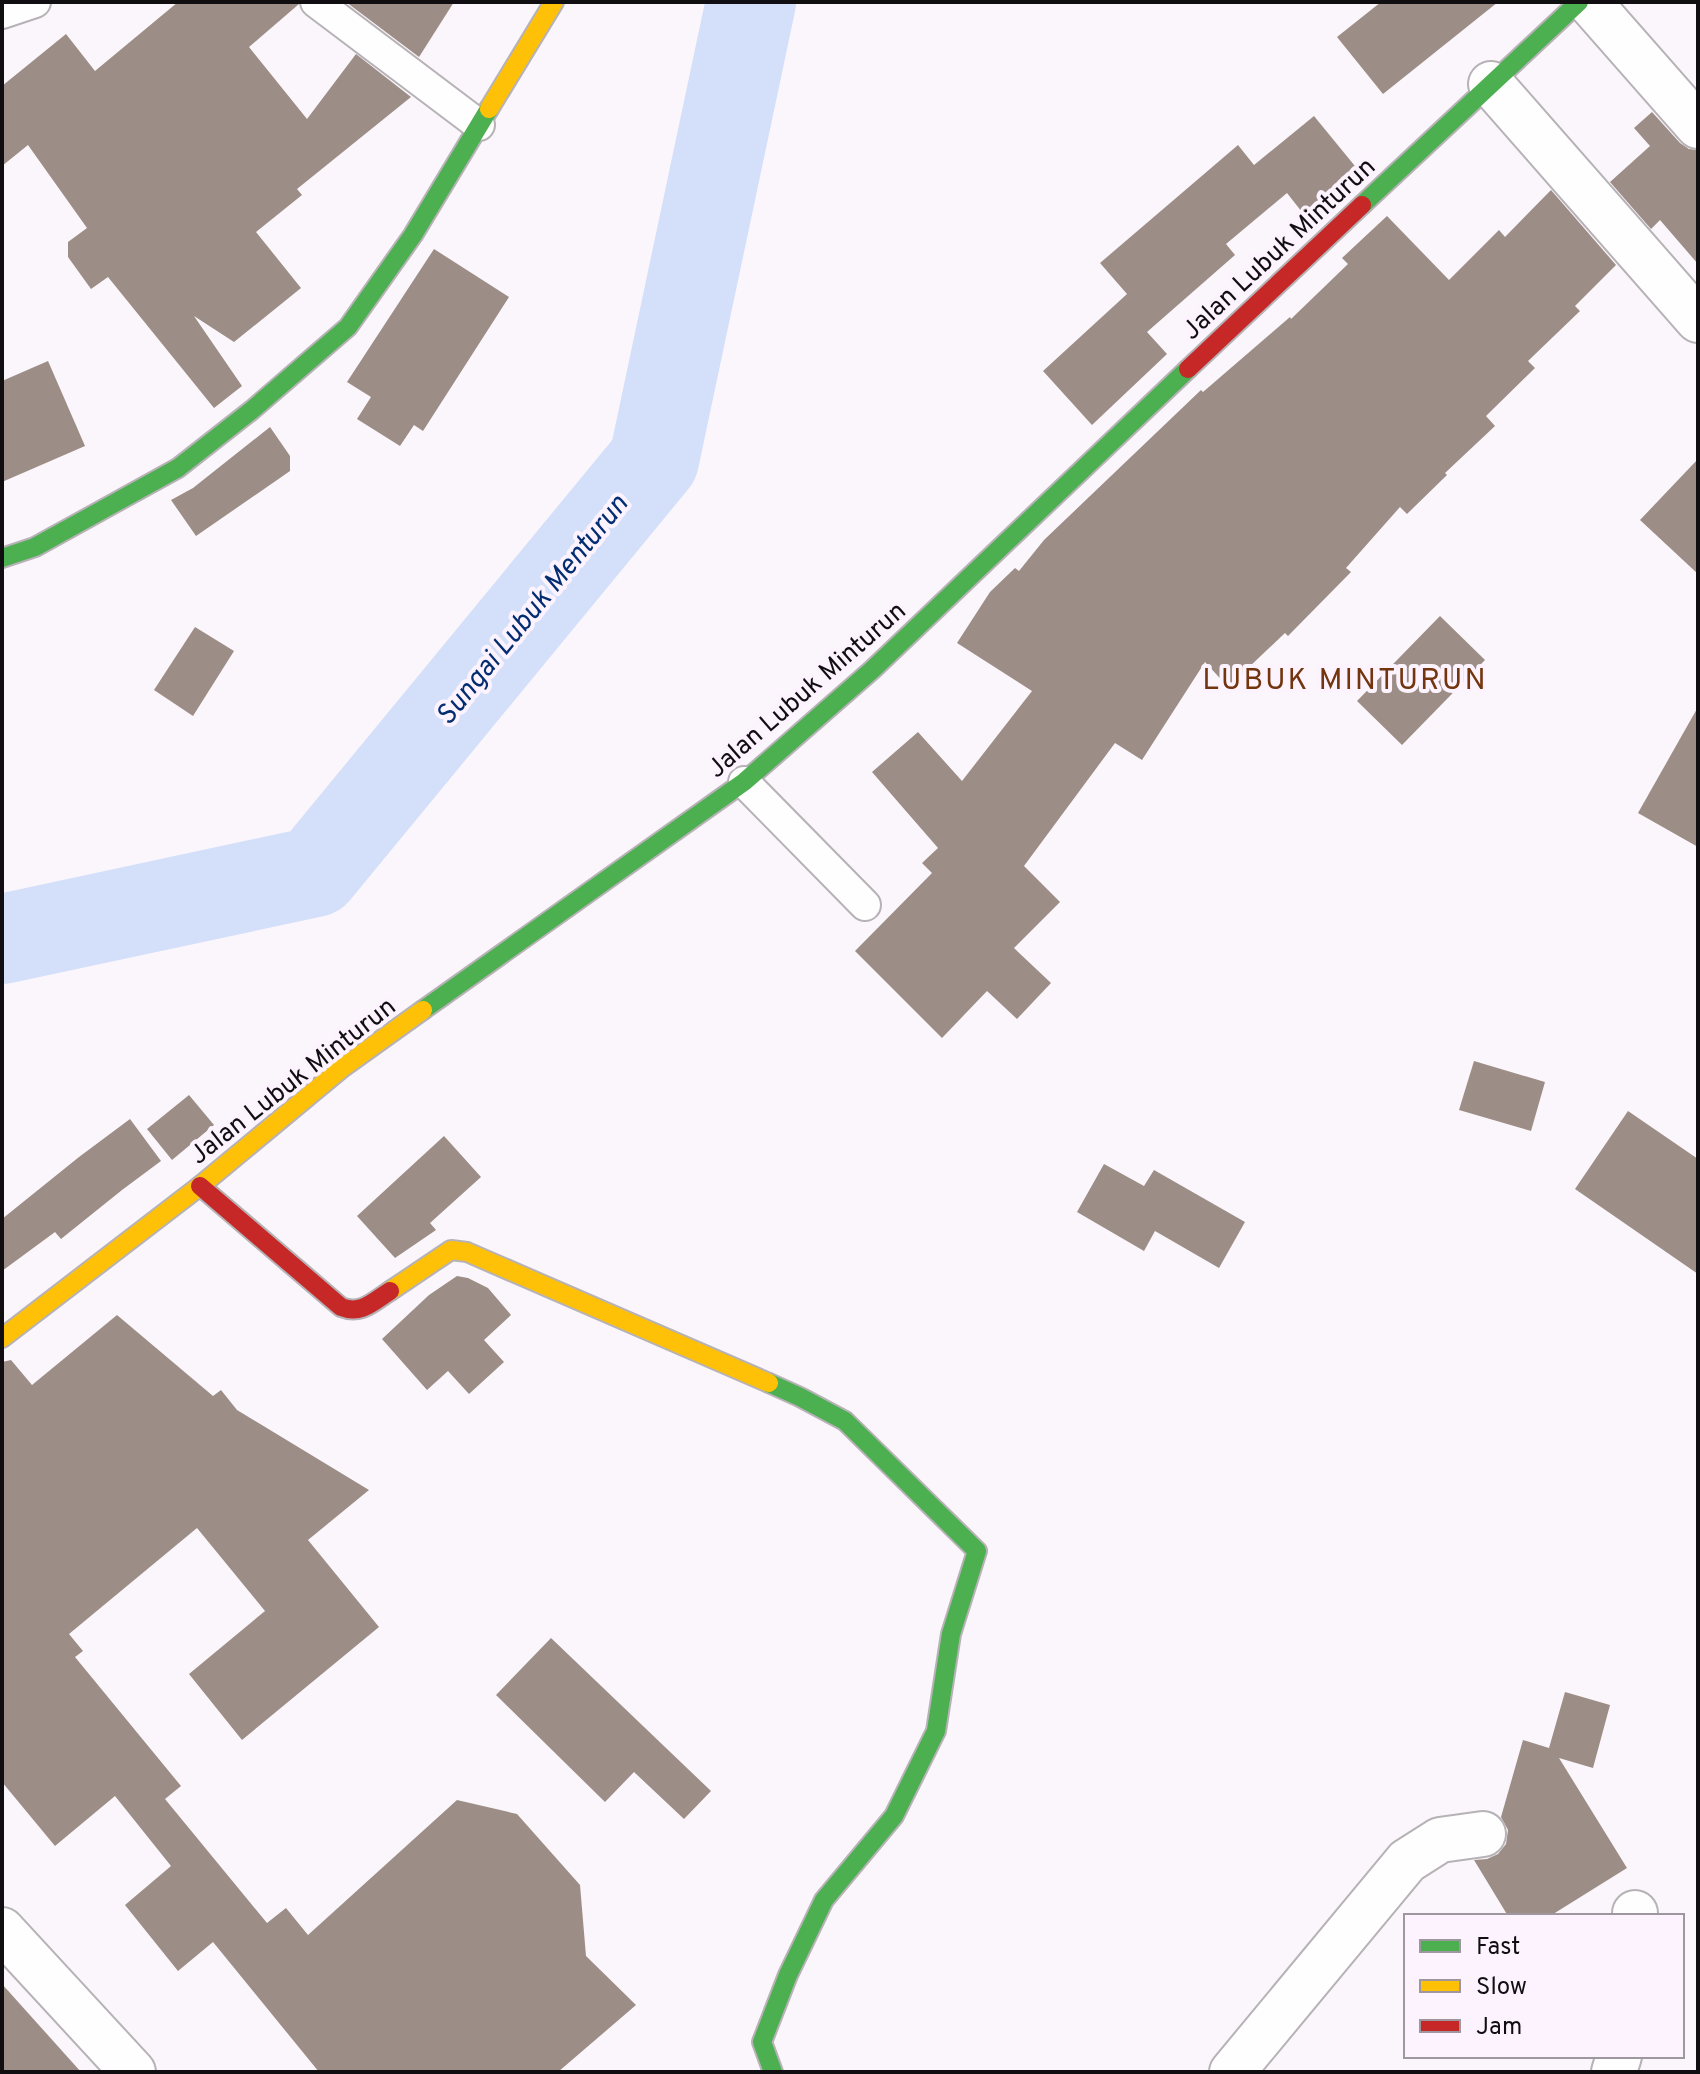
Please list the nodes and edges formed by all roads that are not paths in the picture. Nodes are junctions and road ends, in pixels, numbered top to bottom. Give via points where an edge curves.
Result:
1 (35, 2) edge
2 (316, 2) edge
3 (554, 2) edge
4 (1579, 2) edge
5 (1589, 2) edge
6 (2, 13) edge
7 (1491, 84) junction
8 (479, 125) junction
9 (1698, 126) edge
10 (1698, 320) edge
11 (2, 558) edge
12 (744, 782) junction
13 (865, 905) dead end
14 (200, 1186) junction
15 (2, 1338) edge
16 (1483, 1834) dead end
17 (2, 1930) edge
18 (133, 2072) edge
19 (773, 2072) edge
20 (1232, 2072) edge

1 - 6 lane
2 - 8 lane
3 - 8 street
4 - 7 street, Jalan Lubuk Minturun
5 - 9 street
7 - 10 street
7 - 12 street, Jalan Lubuk Minturun via 872,670
8 - 11 street via 413,235 348,327 178,468 35,547
12 - 13 lane
12 - 14 street, Jalan Lubuk Minturun via 342,1068
14 - 15 street, Jalan Lubuk Minturun
14 - 19 street via 351,1311 363,1309 451,1250 465,1251 800,1397 845,1421 977,1551 951,1634 936,1731 894,1816 824,1900 762,2042
16 - 20 street via 1440,1840 1407,1861
17 - 18 street

